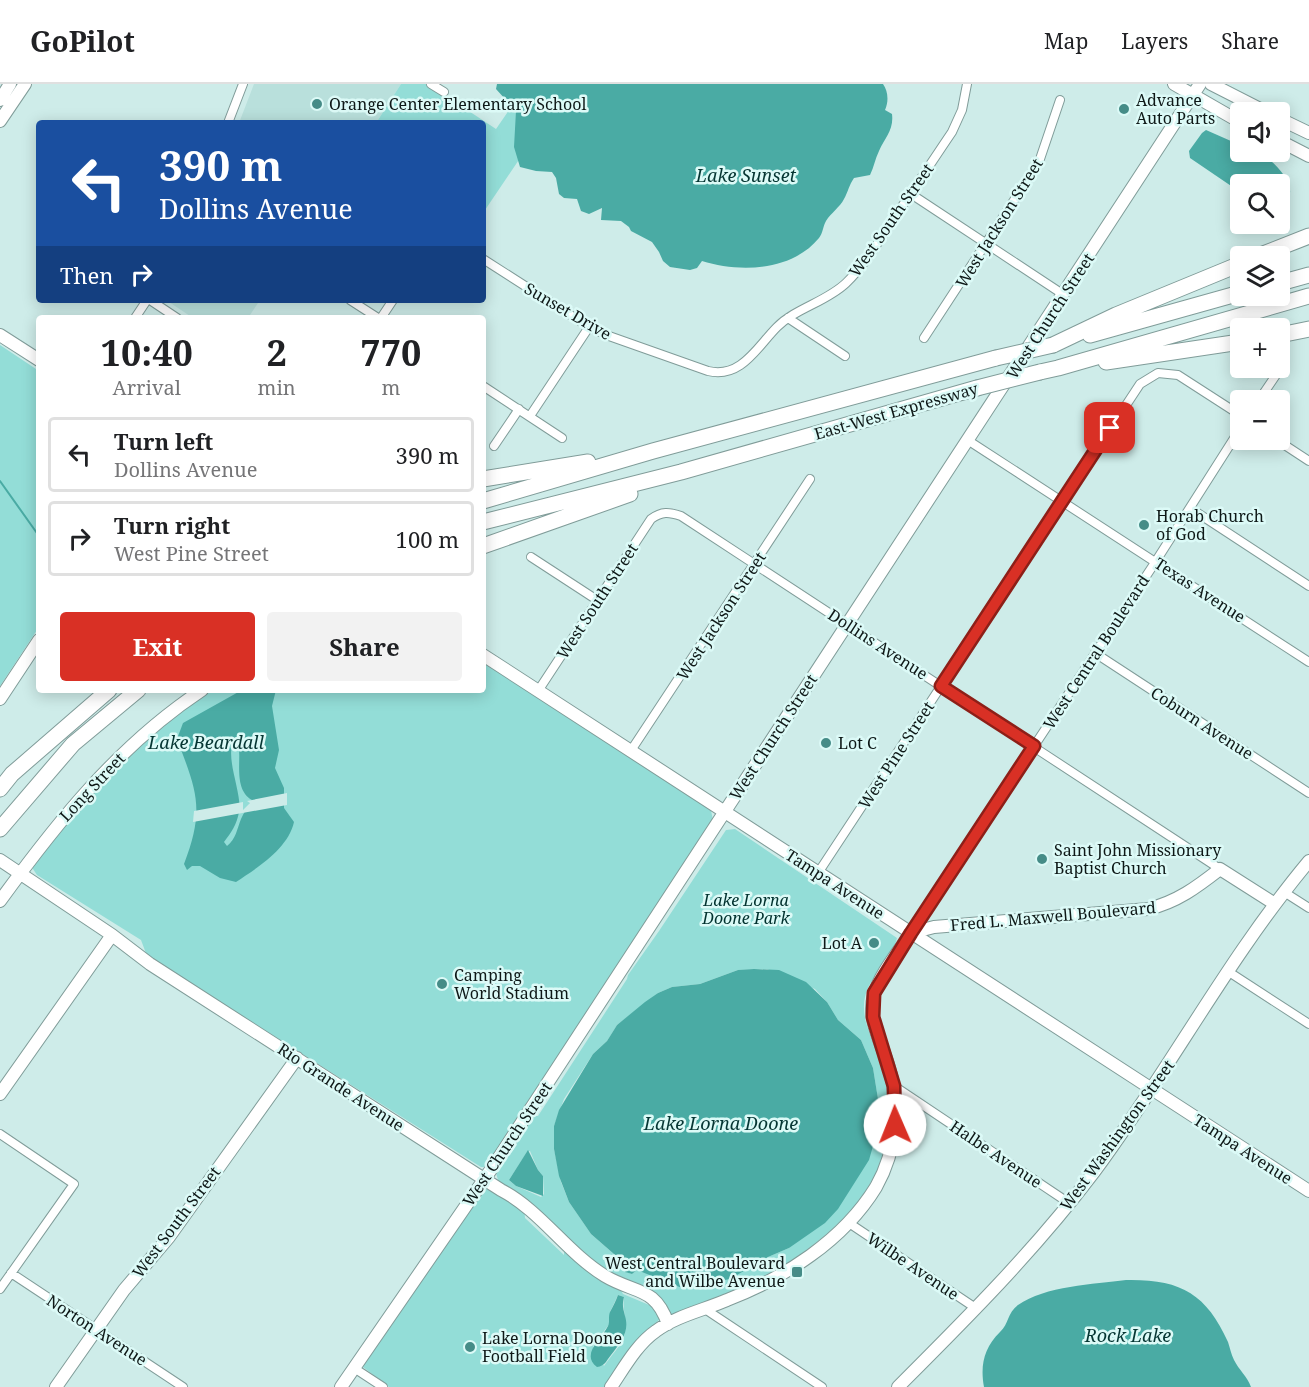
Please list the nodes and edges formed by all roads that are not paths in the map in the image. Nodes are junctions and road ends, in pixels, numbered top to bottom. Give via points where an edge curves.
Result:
1 (10, 84) edge
2 (25, 84) edge
3 (243, 84) edge
4 (431, 84) edge
5 (967, 84) edge
6 (1174, 84) edge
7 (1200, 84) edge
8 (1211, 84) edge
9 (444, 88) edge
10 (1193, 95) junction
11 (0, 100) edge
12 (1060, 100) dead end
13 (1243, 102) edge
14 (1230, 116) edge
15 (229, 120) edge
16 (0, 121) edge
17 (1290, 124) edge
18 (1309, 133) edge
19 (1290, 146) edge
20 (1309, 156) edge
21 (911, 194) junction
22 (1309, 236) edge
23 (987, 244) junction
24 (1284, 246) edge
25 (486, 261) edge
26 (1230, 268) edge
27 (1309, 275) edge
28 (1290, 280) edge
29 (1064, 295) junction
30 (1230, 296) edge
31 (1309, 296) edge
32 (147, 303) edge
33 (154, 303) edge
34 (355, 303) edge
35 (137, 315) edge
36 (172, 315) edge
37 (375, 315) edge
38 (788, 318) junction
39 (589, 327) junction
40 (1309, 329) edge
41 (1290, 333) edge
42 (0, 334) edge
43 (924, 338) dead end
44 (1230, 343) edge
45 (1053, 345) junction
46 (845, 356) dead end
47 (36, 358) edge
48 (1058, 368) junction
49 (726, 372) joint
50 (486, 388) edge
51 (1230, 408) edge
52 (519, 409) junction
53 (530, 416) junction
54 (562, 438) dead end
55 (969, 441) junction
56 (1230, 445) edge
57 (494, 446) dead end
58 (1290, 449) edge
59 (653, 451) junction
60 (1309, 461) edge
61 (681, 472) junction
62 (486, 479) edge
63 (810, 480) dead end
64 (486, 500) edge
65 (1062, 501) junction
66 (1190, 508) junction
67 (658, 514) joint
68 (486, 521) edge
69 (486, 545) edge
70 (531, 557) dead end
71 (1156, 561) junction
72 (755, 564) junction
73 (1309, 586) edge
74 (597, 600) junction
75 (847, 624) junction
76 (36, 645) edge
77 (1095, 653) junction
78 (486, 657) edge
79 (1309, 662) edge
80 (941, 686) junction
81 (538, 691) junction
82 (106, 693) edge
83 (134, 693) edge
84 (198, 693) edge
85 (0, 699) edge
86 (1034, 746) junction
87 (630, 752) junction
88 (0, 789) edge
89 (1309, 793) edge
90 (725, 811) junction
91 (4, 824) edge
92 (0, 861) edge
93 (1309, 861) edge
94 (1220, 868) junction
95 (818, 873) junction
96 (20, 874) junction
97 (1284, 892) junction
98 (0, 901) edge
99 (1275, 904) junction
100 (1309, 908) edge
101 (911, 933) junction
102 (112, 935) junction
103 (1229, 972) junction
104 (1309, 1024) edge
105 (297, 1058) junction
106 (894, 1086) junction
107 (1151, 1090) junction
108 (0, 1094) edge
109 (0, 1134) edge
110 (484, 1179) junction
111 (1309, 1191) edge
112 (1069, 1203) junction
113 (849, 1223) junction
114 (11, 1273) junction
115 (0, 1289) edge
116 (705, 1309) junction
117 (977, 1309) junction
118 (668, 1324) junction
119 (96, 1330) junction
120 (354, 1368) junction
121 (56, 1387) edge
122 (183, 1387) edge
123 (341, 1387) edge
124 (382, 1387) edge
125 (611, 1387) edge
126 (822, 1387) edge
127 (897, 1387) edge

1 - 11 street
2 - 16 street
3 - 15 street
4 - 9 street
5 - 21 street, West South Street via 952,132
6 - 10 street
7 - 10 street, West Church Street
8 - 13 street
10 - 14 street
10 - 29 street, West Church Street
12 - 23 street, West Jackson Street via 1039,162
17 - 18 street
19 - 20 street
21 - 23 street
21 - 38 street, West South Street via 847,283 830,297
22 - 24 highway
23 - 29 street
23 - 43 street, West Jackson Street
25 - 39 street, Sunset Drive
26 - 45 highway
27 - 28 highway
29 - 55 street, West Church Street
30 - 45 highway, East-West Expressway
31 - 48 highway, East-West Expressway
32 - 35 street
33 - 36 street
34 - 37 street
38 - 46 street
38 - 49 street, West South Street via 746,362
39 - 49 street, Sunset Drive via 708,371
39 - 53 street
40 - 41 highway
42 - 47 street
44 - 48 highway
45 - 59 highway, East-West Expressway, bridge
48 - 61 highway, East-West Expressway, bridge
50 - 52 street
51 - 65 street, West Pine Street via 1178,375 1158,373 1148,377 1133,392
52 - 53 street
52 - 57 street
53 - 54 street
55 - 65 street, Texas Avenue
55 - 75 street, West Church Street
56 - 66 street, West Central Boulevard
58 - 60 street
59 - 62 highway
59 - 64 highway, East-West Expressway
61 - 68 highway, East-West Expressway
61 - 69 highway via 661,484
63 - 72 street, West Jackson Street
65 - 71 street, Texas Avenue
65 - 80 street, West Pine Street
66 - 71 street, West Central Boulevard
66 - 73 street
67 - 72 street, Dollins Avenue via 681,516
67 - 74 street, West South Street via 645,527
70 - 74 street
71 - 77 street, West Central Boulevard
71 - 79 street, Texas Avenue
72 - 75 street, Dollins Avenue
72 - 87 street, West Jackson Street
74 - 81 street, West South Street
75 - 80 street, Dollins Avenue
75 - 90 street, West Church Street
76 - 85 street
77 - 86 street, West Central Boulevard
77 - 89 street, Coburn Avenue
78 - 81 street, Tampa Avenue
80 - 86 street, Dollins Avenue
80 - 95 street, West Pine Street
81 - 87 street, Tampa Avenue
82 - 88 highway
83 - 91 highway via 73,744
84 - 96 street, Long Street via 111,764 43,841
86 - 94 street, Dollins Avenue
86 - 101 street, West Central Boulevard
87 - 90 street, Tampa Avenue
90 - 95 street, Tampa Avenue
90 - 110 street, West Church Street
92 - 96 street, Rio Grande Avenue
93 - 97 street, West Washington Street
94 - 99 street, Dollins Avenue
94 - 101 street, Fred L. Maxwell Boulevard via 1181,898 1148,909 934,927
95 - 101 street, Tampa Avenue
96 - 98 street, Long Street
96 - 102 street, Rio Grande Avenue
97 - 99 street, West Washington Street
97 - 100 street
99 - 103 street, West Washington Street
101 - 106 street, West Central Boulevard via 879,981 872,1003 878,1039
101 - 107 street, Tampa Avenue
102 - 105 street, Rio Grande Avenue via 150,964
102 - 108 street
103 - 104 street
103 - 107 street, West Washington Street
105 - 110 street, Rio Grande Avenue
105 - 119 street, West South Street via 169,1237
106 - 112 street, Halbe Avenue
106 - 113 street, West Central Boulevard via 894,1137 887,1163 876,1186
107 - 111 street, Tampa Avenue
107 - 112 street, West Washington Street
109 - 114 street via 74,1184
110 - 118 street, Rio Grande Avenue via 516,1198 586,1263 623,1286 650,1295 659,1303
110 - 120 street, West Church Street
112 - 117 street, West Washington Street
113 - 116 street, West Central Boulevard via 785,1272
113 - 117 street, Wilbe Avenue
114 - 115 street
114 - 119 street, Norton Avenue
116 - 118 street, West Central Boulevard
116 - 126 street
117 - 127 street, West Washington Street
118 - 125 street, West Central Boulevard via 647,1337
119 - 121 street, West South Street
119 - 122 street, Norton Avenue
120 - 123 street, West Church Street
120 - 124 street

